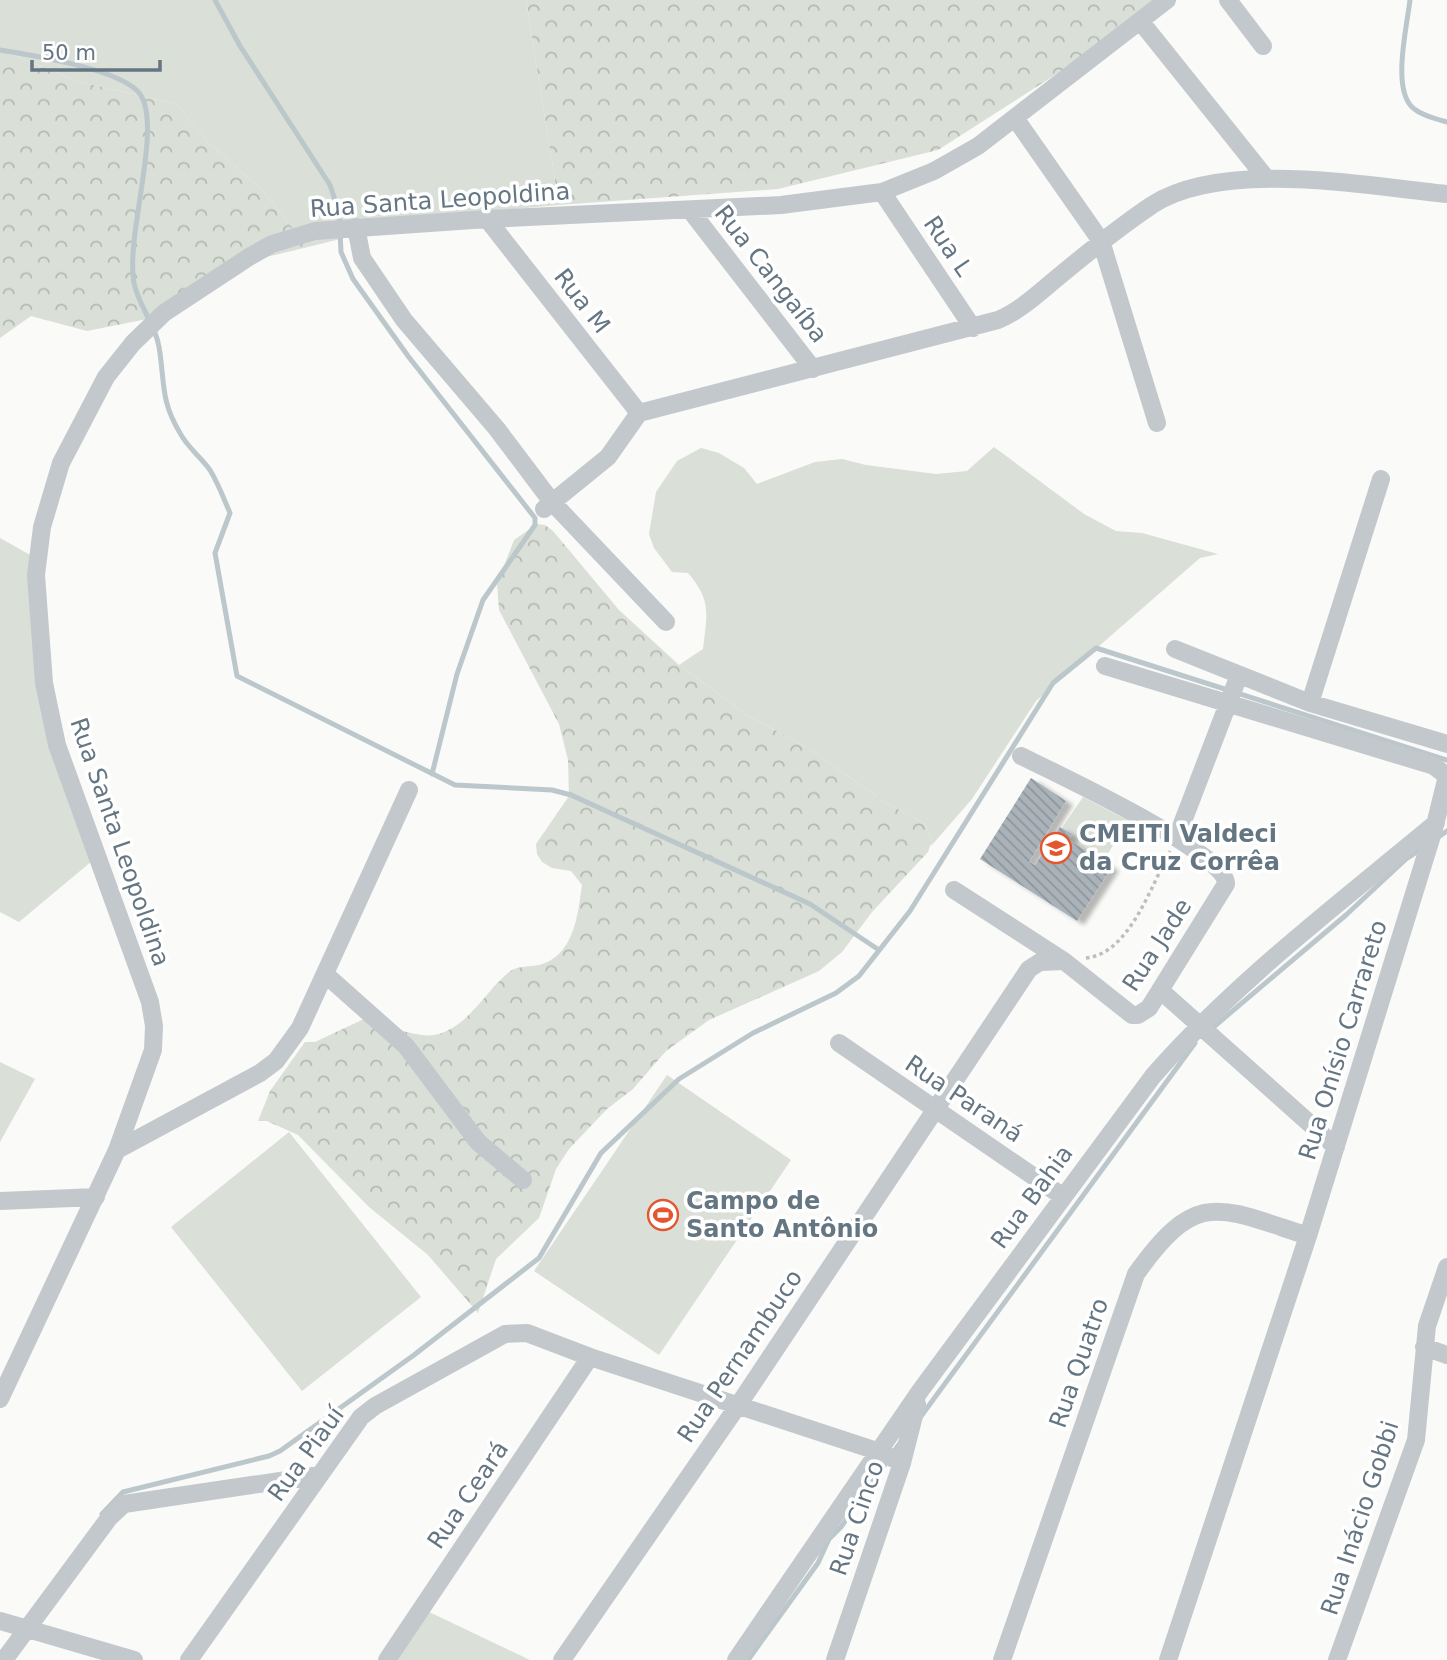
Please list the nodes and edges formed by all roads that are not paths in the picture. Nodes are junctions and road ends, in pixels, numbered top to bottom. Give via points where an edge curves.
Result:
1 (1167, 0) edge
2 (1228, 0) edge
3 (1141, 22) junction
4 (1263, 46) dead end
5 (1015, 118) junction
6 (1266, 178) junction
7 (882, 192) junction
8 (1447, 194) edge
9 (690, 210) junction
10 (487, 219) junction
11 (356, 227) junction
12 (1101, 241) junction
13 (973, 328) junction
14 (813, 369) junction
15 (639, 413) junction
16 (1157, 423) dead end
17 (1381, 479) dead end
18 (548, 505) junction
19 (666, 622) dead end
20 (1175, 649) dead end
21 (1104, 666) dead end
22 (1239, 675) junction
23 (1230, 699) junction
24 (1310, 703) junction
25 (1447, 744) edge
26 (1021, 756) dead end
27 (410, 790) dead end
28 (1435, 826) junction
29 (1177, 837) junction
30 (954, 890) dead end
31 (1063, 961) junction
32 (325, 974) junction
33 (1160, 990) junction
34 (1201, 1027) junction
35 (839, 1043) dead end
36 (935, 1109) junction
37 (1335, 1147) junction
38 (117, 1150) junction
39 (523, 1180) dead end
40 (1062, 1196) junction
41 (96, 1197) junction
42 (0, 1201) edge
43 (1308, 1236) junction
44 (1447, 1267) edge
45 (1424, 1347) junction
46 (1447, 1355) edge
47 (590, 1357) junction
48 (920, 1391) junction
49 (0, 1399) edge
50 (739, 1404) junction
51 (880, 1452) junction
52 (902, 1463) junction
53 (320, 1475) junction
54 (0, 1621) edge
55 (24, 1629) junction
56 (4, 1660) edge
57 (134, 1660) edge
58 (189, 1660) edge
59 (387, 1660) edge
60 (562, 1660) edge
61 (736, 1660) edge
62 (835, 1660) edge
63 (1002, 1660) edge
64 (1168, 1660) edge
65 (1337, 1660) edge

1 - 3 street, Rua Santa Leopoldina
2 - 4 street
3 - 5 street, Rua Santa Leopoldina
3 - 6 street
5 - 7 street, Rua Santa Leopoldina via 934,171
5 - 12 street
6 - 8 street
6 - 12 street via 1175,193
7 - 9 street, Rua Santa Leopoldina via 816,202
7 - 13 street, Rua L
9 - 10 street, Rua Santa Leopoldina
9 - 14 street, Rua Cangaíba
10 - 11 street, Rua Santa Leopoldina
10 - 15 street, Rua M
11 - 18 street via 362,258 404,320 497,429
11 - 38 street, Rua Santa Leopoldina via 314,230 272,244 164,313 106,377 49,492 36,575 44,682 57,745 154,1026 153,1050
12 - 13 street via 1010,315
12 - 16 street
13 - 14 street
14 - 15 street
15 - 18 street via 608,457
17 - 24 street
18 - 19 street
20 - 22 street
21 - 23 street, Rua Onísio Carrareto
22 - 23 street
22 - 24 street
23 - 28 street, Rua Onísio Carrareto via 1442,769 1447,784
23 - 29 street
24 - 25 street
26 - 29 street, Rua Jade
27 - 32 street
28 - 34 street, Rua Bahia via 1290,945
28 - 37 street, Rua Onísio Carrareto
29 - 33 street, Rua Jade via 1218,866 1226,878
30 - 31 street, Rua Jade
31 - 33 street, Rua Jade via 1132,1015 1149,1008
31 - 36 street, Rua Pernambuco via 1040,962 1029,969
32 - 38 street via 300,1028 276,1061
32 - 39 street via 406,1046 478,1142
33 - 34 street
34 - 37 street
34 - 40 street, Rua Bahia via 1153,1076
35 - 36 street, Rua Paraná
36 - 40 street, Rua Paraná
36 - 50 street, Rua Pernambuco
37 - 43 street, Rua Onísio Carrareto
38 - 41 street, Rua Santa Leopoldina
40 - 48 street, Rua Bahia
41 - 42 street
41 - 49 street, Rua Santa Leopoldina
43 - 63 street, Rua Quatro via 1235,1212 1207,1211 1178,1222 1157,1244 1136,1274
43 - 64 street, Rua Onísio Carrareto
44 - 45 street, Rua Inácio Gobbi
45 - 46 street
45 - 65 street, Rua Inácio Gobbi via 1416,1440
47 - 50 street
47 - 53 street, Rua Piauí via 527,1333 512,1333 367,1412
47 - 59 street, Rua Ceará
48 - 51 street, Rua Bahia
48 - 52 street, Rua Cinco
50 - 51 street
50 - 60 street, Rua Pernambuco
51 - 52 street
51 - 61 street, Rua Bahia
52 - 62 street, Rua Cinco
53 - 55 street via 124,1504
53 - 58 street, Rua Piauí
54 - 55 street
55 - 56 street
55 - 57 street

